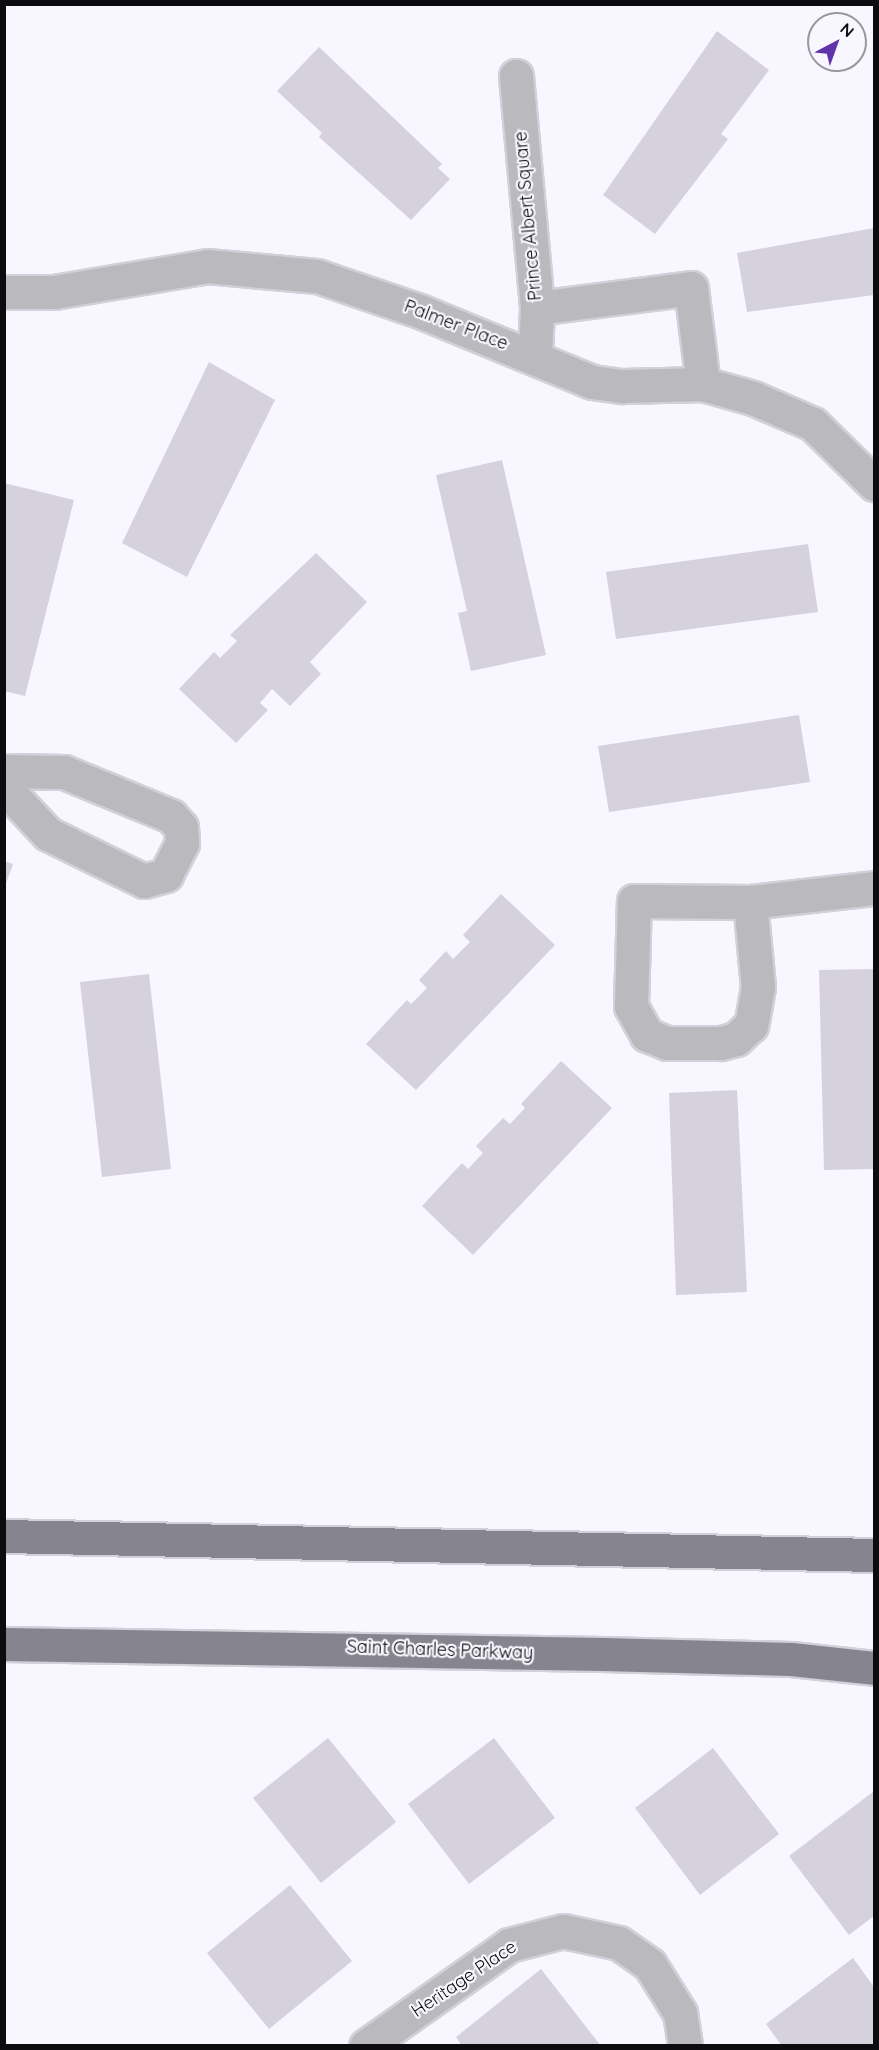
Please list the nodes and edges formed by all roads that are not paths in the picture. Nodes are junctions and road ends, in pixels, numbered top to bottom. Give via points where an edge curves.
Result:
1 (516, 76) dead end
2 (4, 292) edge
3 (537, 308) junction
4 (535, 356) junction
5 (703, 384) junction
6 (874, 484) edge
7 (4, 771) edge
8 (4, 787) edge
9 (874, 888) edge
10 (750, 902) junction
11 (9, 1536) edge
12 (874, 1555) edge
13 (4, 1644) edge
14 (874, 1668) edge
15 (366, 2046) edge
16 (685, 2046) edge

1 - 3 street, Prince Albert Square
2 - 4 street, Palmer Place via 54,292 207,266 317,276
3 - 4 street, Prince Albert Square
3 - 5 street via 692,288
4 - 5 street, Palmer Place via 592,382 622,386
5 - 6 street, Palmer Place via 753,398 813,424
7 - 8 street via 64,772 171,816 181,827 182,843 166,874 144,881 48,834
9 - 10 street
10 - 10 street via 633,901 631,1006 647,1035 667,1043 721,1043 746,1032 755,1016 758,987
11 - 12 main road
13 - 14 main road, Saint Charles Parkway via 615,1654 791,1659
15 - 16 street, Heritage Place via 509,1945 563,1931 619,1943 650,1965 680,2013

